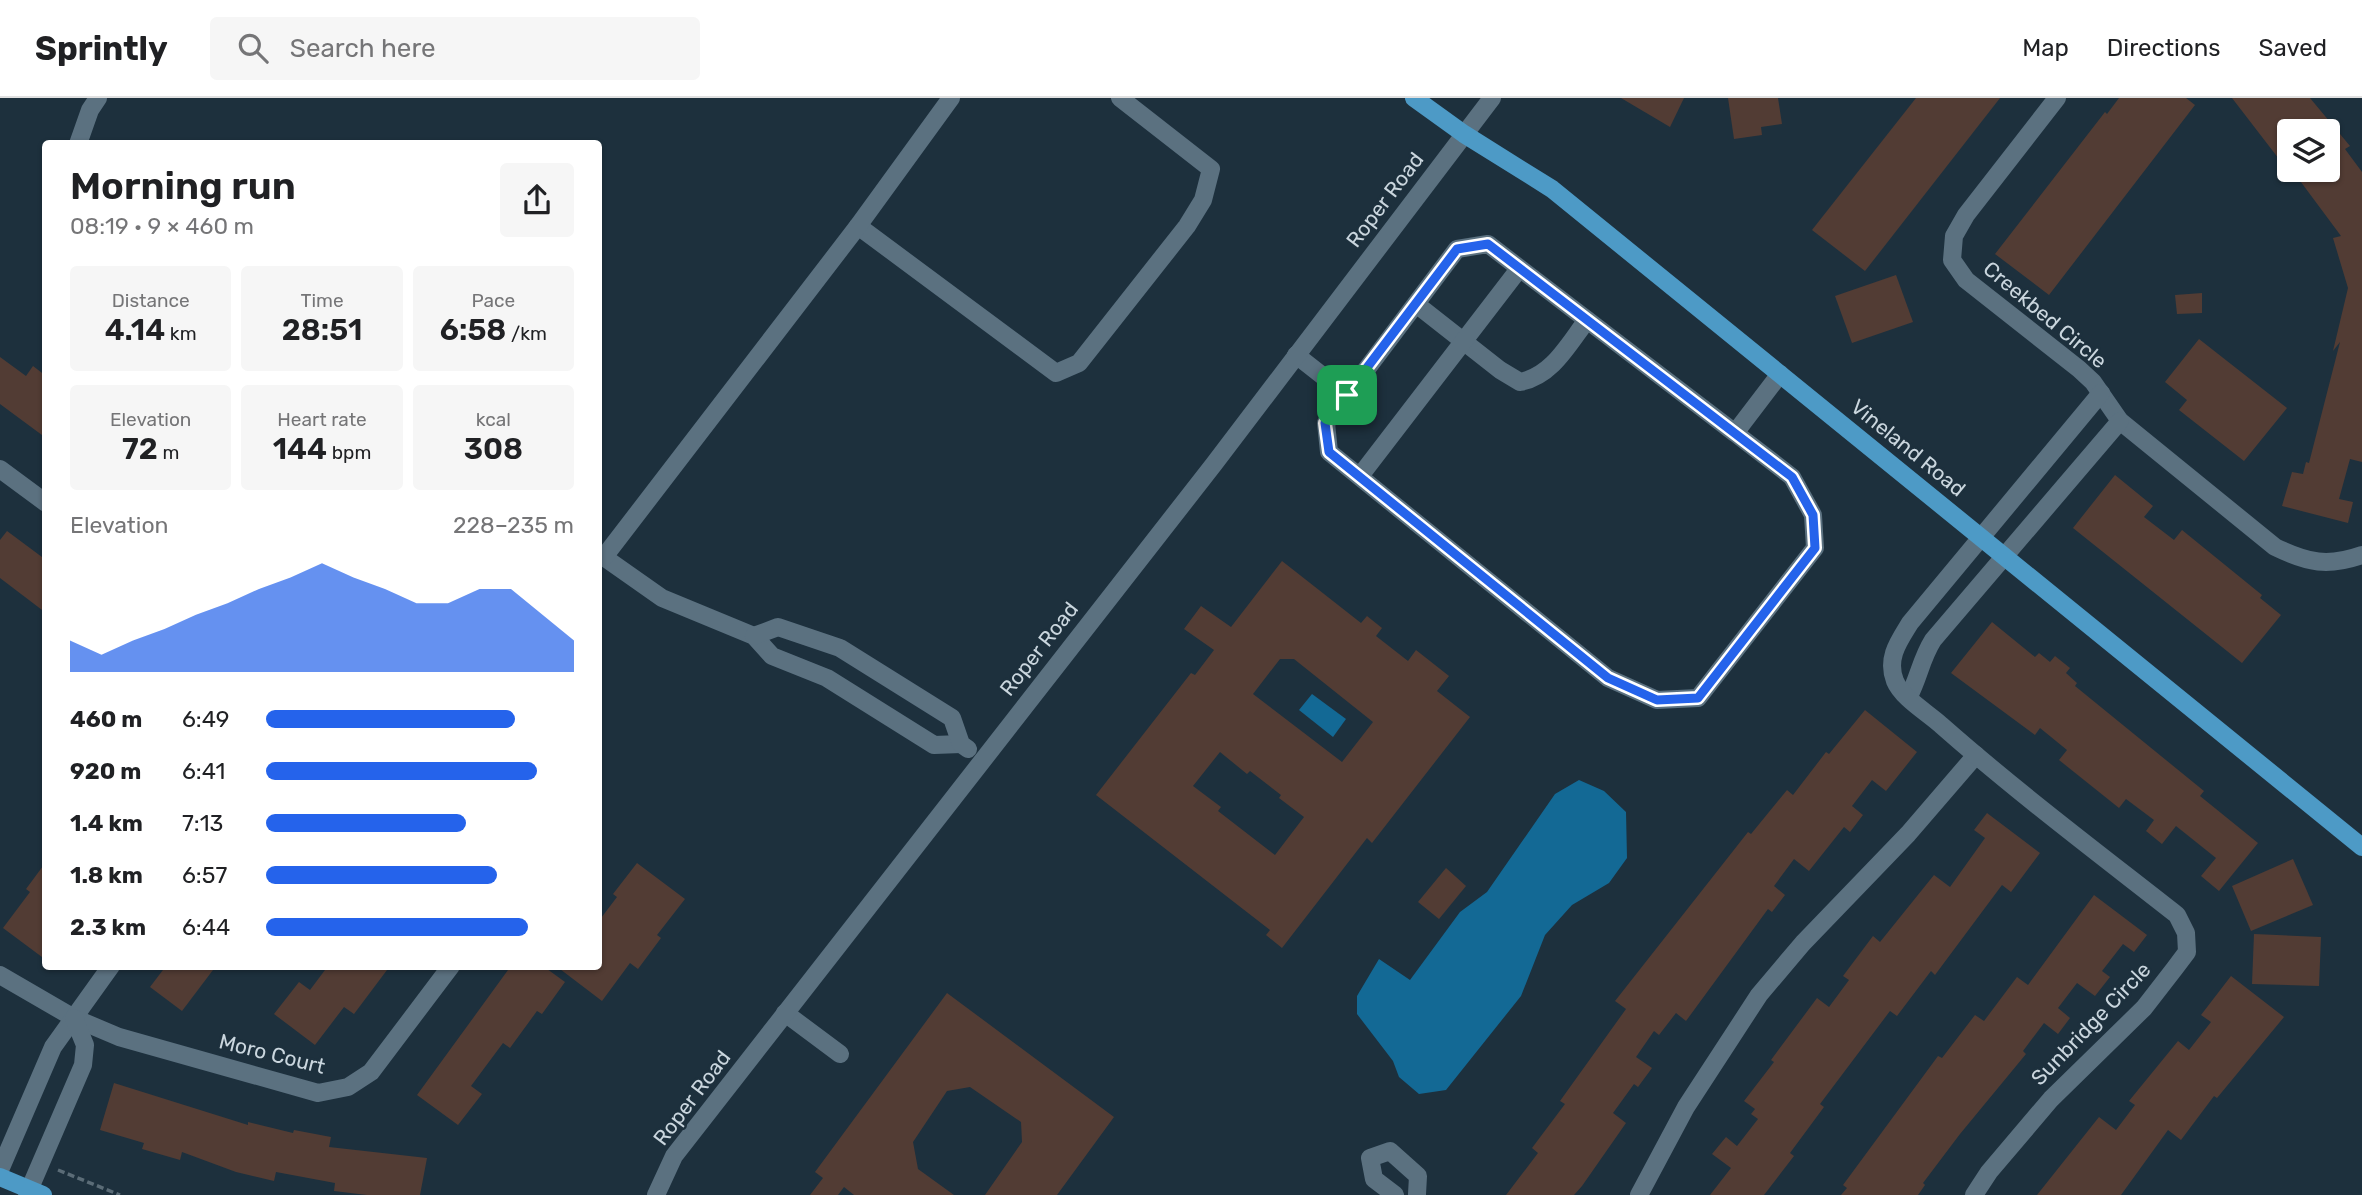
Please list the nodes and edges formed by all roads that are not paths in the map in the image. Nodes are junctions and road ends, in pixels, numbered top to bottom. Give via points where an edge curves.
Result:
1 (98, 98) edge
2 (951, 98) edge
3 (1120, 98) edge
4 (1414, 98) edge
5 (1492, 98) edge
6 (2057, 98) edge
7 (1464, 134) junction
8 (79, 140) edge
9 (858, 226) junction
10 (1519, 269) junction
11 (1416, 304) junction
12 (1587, 320) junction
13 (1463, 342) junction
14 (1296, 355) junction
15 (1780, 374) junction
16 (2101, 393) junction
17 (1347, 395) junction
18 (2120, 421) junction
19 (1735, 433) junction
20 (2055, 450) junction
21 (0, 469) edge
22 (2080, 470) junction
23 (1360, 476) junction
24 (42, 500) edge
25 (1982, 537) junction
26 (602, 554) edge
27 (2362, 555) edge
28 (602, 556) edge
29 (2006, 557) junction
30 (1910, 622) junction
31 (754, 636) junction
32 (1933, 640) junction
33 (840, 648) junction
34 (827, 678) junction
35 (1909, 696) junction
36 (961, 744) junction
37 (1976, 755) junction
38 (981, 759) junction
39 (2362, 847) edge
40 (108, 970) edge
41 (448, 970) edge
42 (0, 975) edge
43 (785, 1013) junction
44 (74, 1018) junction
45 (840, 1054) dead end
46 (0, 1170) edge
47 (0, 1177) edge
48 (33, 1193) edge
49 (656, 1195) edge
50 (1395, 1195) edge
51 (1417, 1195) edge
52 (1639, 1195) edge
53 (1973, 1195) edge

1 - 8 street
2 - 9 street
3 - 9 street via 1211,169 1203,200 1186,226 1079,362 1056,373
4 - 7 main road, Vineland Road
5 - 7 street, Roper Road
6 - 16 street, Creekbed Circle via 1966,215 1954,236 1952,260 1966,280 2080,369
7 - 14 street, Roper Road
7 - 15 main road, Vineland Road via 1552,189
9 - 26 street
10 - 11 street via 1488,244 1457,249
10 - 12 street
10 - 13 street
11 - 13 street
11 - 17 street
12 - 13 street via 1549,370 1528,381 1520,382
12 - 19 street
13 - 23 street
14 - 17 street
14 - 38 street, Roper Road
15 - 19 street
15 - 25 main road, Vineland Road
16 - 18 street, Creekbed Circle
16 - 20 street, Creekbed Circle
17 - 23 street via 1325,423 1329,452
18 - 22 street
18 - 27 street, Creekbed Circle via 2275,547 2299,559 2329,564
19 - 23 street via 1792,477 1813,515 1815,548 1698,698 1657,700 1608,678
20 - 22 street
20 - 25 street, Creekbed Circle
21 - 24 street
22 - 29 street
25 - 29 main road, Vineland Road
25 - 30 street, Sunbridge Circle
28 - 31 street via 662,598
29 - 32 street
29 - 39 main road, Vineland Road
30 - 32 street
30 - 35 street, Sunbridge Circle via 1894,650 1892,665 1896,683
31 - 33 street via 778,627
31 - 34 street via 772,656
32 - 35 street
33 - 34 street
33 - 36 street via 951,718
34 - 36 street via 934,745
35 - 37 street, Sunbridge Circle
36 - 38 street
37 - 52 street via 1759,995 1686,1107
37 - 53 street, Sunbridge Circle via 2177,915 2186,933 2187,952 2144,1008 2050,1099
38 - 43 street, Roper Road
40 - 44 street
41 - 44 street, Moro Court via 371,1072 348,1087 318,1093 119,1037
42 - 44 street, Moro Court
43 - 45 street
43 - 49 street, Roper Road via 674,1156
44 - 46 street via 54,1047
44 - 48 street via 85,1045 83,1065
47 - 48 main road
50 - 51 street via 1374,1179 1370,1158 1390,1151 1418,1176

